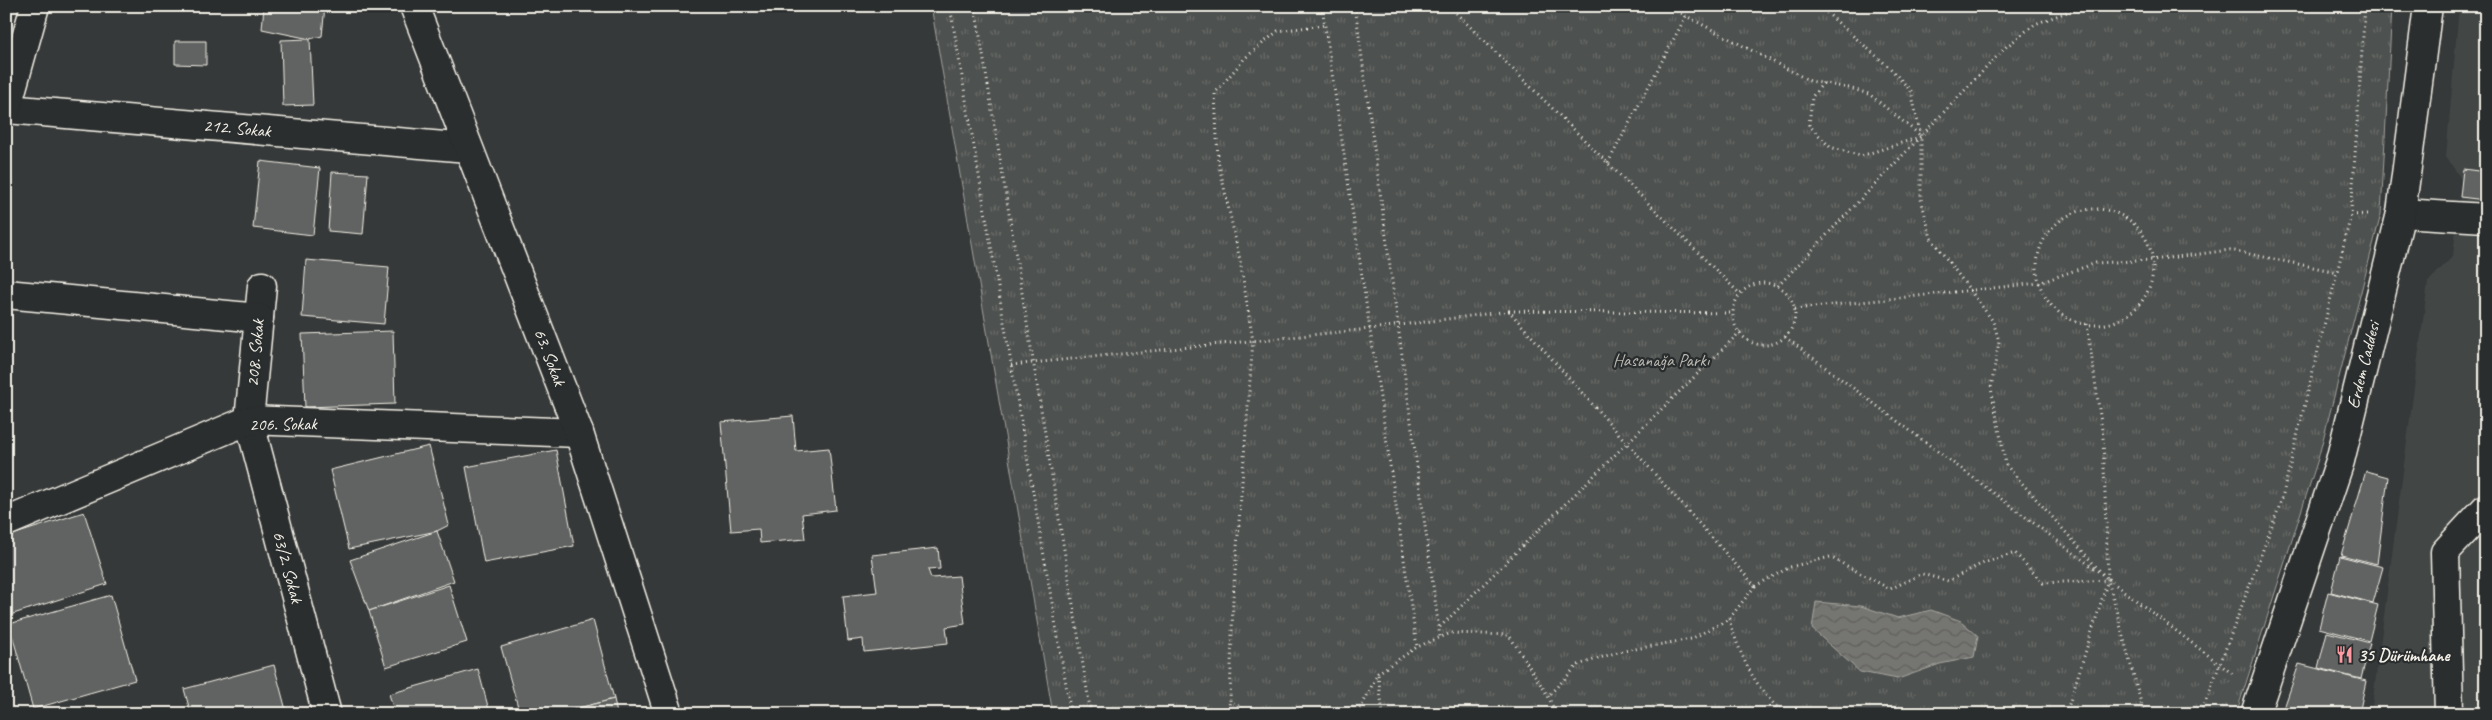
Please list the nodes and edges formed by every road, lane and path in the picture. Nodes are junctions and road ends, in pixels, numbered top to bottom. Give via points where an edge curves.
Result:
1 (35, 6) edge
2 (414, 6) edge
3 (950, 6) edge
4 (975, 6) edge
5 (1322, 6) edge
6 (1355, 6) edge
7 (1449, 6) edge
8 (1668, 6) edge
9 (1818, 6) edge
10 (2084, 6) edge
11 (2365, 6) edge
12 (2428, 6) edge
13 (1686, 16) junction
14 (1324, 25) junction
15 (1823, 83) junction
16 (6, 109) edge
17 (1920, 136) junction
18 (468, 148) junction
19 (1608, 163) junction
20 (2401, 213) junction
21 (2486, 218) edge
22 (2153, 260) junction
23 (2337, 272) junction
24 (2038, 283) junction
25 (262, 286) dead end
26 (1778, 286) junction
27 (1969, 290) junction
28 (6, 294) edge
29 (1740, 294) junction
30 (1795, 309) junction
31 (1509, 311) junction
32 (1733, 313) junction
33 (259, 318) junction
34 (2087, 324) junction
35 (1398, 326) junction
36 (1370, 329) junction
37 (1740, 332) junction
38 (1785, 337) junction
39 (1254, 341) junction
40 (1033, 363) junction
41 (1011, 366) junction
42 (249, 420) junction
43 (579, 433) junction
44 (1628, 442) junction
45 (2486, 508) edge
46 (6, 522) edge
47 (2108, 580) junction
48 (1754, 586) junction
49 (1729, 619) junction
50 (1439, 628) junction
51 (1440, 637) junction
52 (1417, 647) junction
53 (2220, 664) junction
54 (1378, 674) junction
55 (1548, 696) junction
56 (1230, 701) junction
57 (2067, 712) edge
58 (327, 714) edge
59 (669, 714) edge
60 (1071, 714) edge
61 (1091, 714) edge
62 (1227, 714) edge
63 (1251, 714) edge
64 (1358, 714) edge
65 (1383, 714) edge
66 (1556, 714) edge
67 (1785, 714) edge
68 (2062, 714) edge
69 (2144, 714) edge
70 (2201, 714) edge
71 (2255, 714) edge
72 (2449, 714) edge

1 - 16 street
2 - 18 street, 63. Sokak
3 - 41 path
4 - 40 path
5 - 14 path
6 - 35 path
7 - 19 path
8 - 13 path
9 - 17 path via 1912,91
10 - 17 path via 2035,24 2006,47
11 - 23 path via 2351,215
12 - 20 street, Erdem Caddesi
13 - 15 path via 1810,81
13 - 19 path
14 - 36 path
14 - 39 path via 1278,31 1245,58 1215,93 1218,160
15 - 17 path via 1869,94
15 - 17 path via 1812,97 1809,124 1830,147 1861,156
16 - 18 street, 212. Sokak
17 - 26 path
17 - 27 path via 1921,199 1931,238
18 - 43 street, 63. Sokak
19 - 29 path
20 - 21 street
20 - 71 street, Erdem Caddesi via 2340,461
22 - 23 path via 2230,250
22 - 24 path via 2096,262
22 - 24 path via 2148,241 2121,214 2083,209 2065,216 2050,228 2040,245 2036,264
22 - 34 path via 2152,279 2145,298 2132,312 2116,322 2097,326
23 - 53 path via 2281,502
24 - 27 path
24 - 34 path via 2060,315
25 - 33 street, 208. Sokak
26 - 29 path via 1757,283
26 - 30 path via 1786,291
27 - 30 path
27 - 47 path via 1993,321 1999,341 1991,388 2006,464
28 - 33 street
29 - 32 path
30 - 38 path via 1795,320
31 - 32 path
31 - 35 path
31 - 44 path
32 - 37 path
33 - 42 street, 208. Sokak
34 - 47 path via 2103,437
35 - 36 path
35 - 50 path
36 - 39 path
36 - 52 path
37 - 38 path via 1747,340 1762,344
37 - 44 path
38 - 47 path
39 - 40 path
39 - 56 path via 1233,599
40 - 41 path
40 - 61 path
41 - 60 path
42 - 43 street, 206. Sokak
42 - 46 street, 206. Sokak
42 - 58 street, 63/2. Sokak
43 - 59 street, 63. Sokak
44 - 48 path
44 - 50 path
45 - 72 street via 2446,552
47 - 48 path via 2043,583 2015,553 1980,564 1948,580 1922,574 1890,589 1830,557 1790,567
47 - 53 path
47 - 57 path
47 - 69 path
48 - 49 path
49 - 55 path via 1691,639 1618,652 1578,665
49 - 67 path via 1740,656 1772,704
50 - 51 path
51 - 52 path
51 - 55 path via 1451,633 1509,635
52 - 54 path
53 - 70 path
54 - 64 path
54 - 65 path
55 - 66 path
56 - 62 path
56 - 63 path
57 - 68 path

